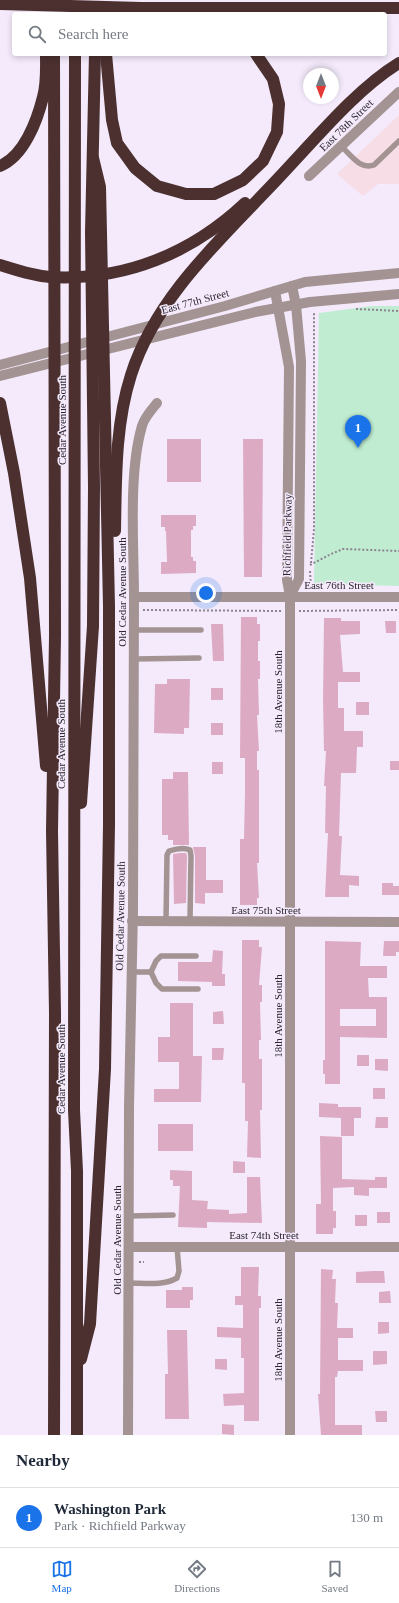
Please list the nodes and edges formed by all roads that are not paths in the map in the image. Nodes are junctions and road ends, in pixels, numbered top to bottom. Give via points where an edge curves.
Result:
1 (54, 0) edge
2 (75, 0) edge
3 (96, 0) edge
4 (0, 4) edge
5 (141, 8) junction
6 (399, 8) edge
7 (54, 12) edge
8 (75, 12) edge
9 (96, 12) edge
10 (152, 12) edge
11 (46, 56) edge
12 (54, 56) edge
13 (75, 56) edge
14 (95, 56) edge
15 (106, 56) edge
16 (257, 56) edge
17 (399, 64) edge
18 (399, 92) edge
19 (320, 134) junction
20 (399, 141) edge
21 (342, 147) junction
22 (0, 166) edge
23 (309, 176) dead end
24 (0, 265) edge
25 (399, 273) edge
26 (292, 286) junction
27 (276, 291) junction
28 (399, 294) edge
29 (296, 305) junction
30 (279, 308) junction
31 (0, 365) edge
32 (0, 376) edge
33 (99, 390) junction
34 (157, 402) dead end
35 (1, 407) edge
36 (290, 596) junction
37 (134, 597) junction
38 (399, 597) edge
39 (109, 606) junction
40 (134, 630) junction
41 (201, 630) dead end
42 (199, 658) dead end
43 (134, 659) junction
44 (52, 831) junction
45 (74, 904) junction
46 (132, 921) junction
47 (166, 921) junction
48 (190, 921) junction
49 (399, 922) edge
50 (290, 923) junction
51 (196, 956) dead end
52 (131, 972) junction
53 (151, 972) junction
54 (198, 990) dead end
55 (173, 1215) dead end
56 (129, 1216) junction
57 (129, 1247) junction
58 (177, 1247) junction
59 (290, 1247) junction
60 (399, 1247) edge
61 (129, 1283) junction
62 (77, 1377) junction
63 (54, 1435) edge
64 (77, 1435) edge
65 (128, 1435) edge
66 (290, 1435) edge

1 - 7 highway
2 - 8 highway
3 - 9 highway
4 - 5 highway
5 - 6 highway
5 - 10 highway
11 - 22 highway via 43,97 36,119 25,143 7,163
12 - 44 highway, Cedar Avenue South
13 - 45 highway, Cedar Avenue South
14 - 33 highway via 93,158 100,187 96,232
15 - 16 highway via 112,120 117,143 135,168 157,186 186,194 214,194 244,180 263,161 277,132 280,104 273,79
17 - 19 highway via 380,75
18 - 21 street, East 78th Street
19 - 24 highway via 211,232 156,261 104,275 77,277 49,277
19 - 39 highway via 187,276 145,341 131,375 119,433 113,583
20 - 21 lane via 374,165 369,166 358,163
21 - 23 street, East 78th Street
25 - 26 street, East 77th Street via 305,282
26 - 27 street, East 77th Street
26 - 29 street, Richfield Parkway
27 - 30 street, Richfield Parkway
27 - 31 street, East 77th Street
28 - 29 street
29 - 30 street
29 - 36 street, Richfield Parkway via 300,361 299,579
30 - 32 street via 184,328
30 - 36 street, Richfield Parkway via 289,367 287,580
33 - 39 highway
33 - 45 highway via 94,626
34 - 37 street, Old Cedar Avenue South via 142,424 137,456 134,486
35 - 44 highway via 30,578
36 - 37 street, East 76th Street
36 - 38 street, East 76th Street
36 - 50 street, 18th Avenue South
37 - 40 street, Old Cedar Avenue South
39 - 62 highway via 105,1069 90,1324
40 - 41 lane
40 - 43 street, Old Cedar Avenue South
42 - 43 lane
43 - 46 street, Old Cedar Avenue South
44 - 63 highway, Cedar Avenue South via 55,1013
45 - 62 highway, Cedar Avenue South
46 - 47 street, East 75th Street
46 - 52 street, Old Cedar Avenue South
47 - 48 street, East 75th Street
47 - 48 lane via 168,851 187,849 190,850 191,856
48 - 50 street, East 75th Street
49 - 50 street, East 75th Street
50 - 59 street, 18th Avenue South
51 - 53 lane via 161,956 157,958
52 - 53 lane
52 - 56 street, Old Cedar Avenue South
53 - 54 lane via 162,990
55 - 56 lane
56 - 57 street, Old Cedar Avenue South
57 - 58 street, East 74th Street
57 - 61 street, Old Cedar Avenue South
58 - 59 street, East 74th Street
58 - 61 lane via 177,1278 161,1283
59 - 60 street, East 74th Street
59 - 66 street, 18th Avenue South
61 - 65 street, Old Cedar Avenue South
62 - 64 highway, Cedar Avenue South

